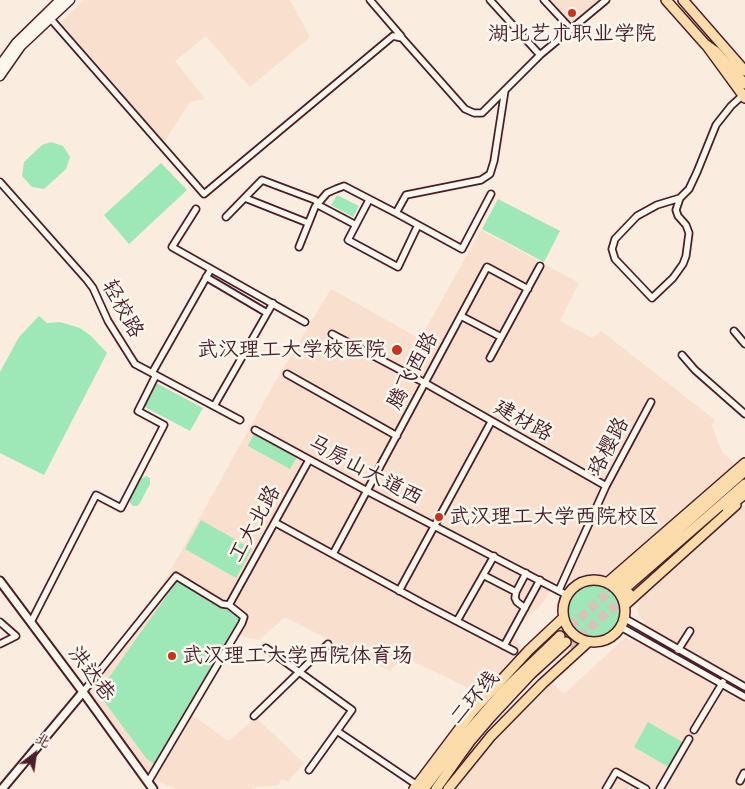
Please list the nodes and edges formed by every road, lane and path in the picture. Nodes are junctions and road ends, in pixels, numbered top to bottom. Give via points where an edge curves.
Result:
1 (60, 0) edge
2 (70, 0) edge
3 (370, 0) edge
4 (490, 0) edge
5 (544, 0) edge
6 (606, 0) edge
7 (666, 0) edge
8 (683, 0) edge
9 (48, 16) junction
10 (571, 30) junction
11 (402, 38) junction
12 (705, 44) junction
13 (724, 47) junction
14 (540, 55) junction
15 (745, 64) edge
16 (0, 65) edge
17 (745, 71) edge
18 (0, 76) edge
19 (745, 84) edge
20 (505, 90) junction
21 (744, 96) edge
22 (0, 182) edge
23 (491, 194) dead end
24 (245, 198) junction
25 (680, 198) junction
26 (369, 200) junction
27 (317, 203) junction
28 (196, 209) dead end
29 (396, 213) junction
30 (226, 217) dead end
31 (308, 223) junction
32 (356, 225) junction
33 (418, 226) junction
34 (299, 247) dead end
35 (540, 266) dead end
36 (211, 269) junction
37 (206, 277) junction
38 (528, 289) junction
39 (273, 303) junction
40 (267, 313) junction
41 (461, 316) junction
42 (305, 322) dead end
43 (734, 331) dead end
44 (332, 334) dead end
45 (501, 337) junction
46 (745, 344) edge
47 (682, 355) dead end
48 (490, 358) dead end
49 (154, 374) junction
50 (287, 374) dead end
51 (425, 383) junction
52 (651, 402) dead end
53 (214, 406) junction
54 (745, 414) edge
55 (240, 420) dead end
56 (491, 422) junction
57 (255, 430) dead end
58 (397, 436) junction
59 (309, 460) junction
60 (745, 463) edge
61 (745, 471) edge
62 (745, 484) edge
63 (606, 486) junction
64 (367, 491) junction
65 (745, 495) edge
66 (276, 523) junction
67 (434, 526) junction
68 (333, 554) junction
69 (494, 556) junction
70 (526, 573) junction
71 (483, 575) junction
72 (540, 580) junction
73 (610, 580) junction
74 (0, 581) edge
75 (630, 588) junction
76 (558, 590) junction
77 (399, 591) junction
78 (516, 592) junction
79 (567, 595) junction
80 (229, 605) junction
81 (625, 606) junction
82 (525, 608) junction
83 (0, 622) edge
84 (31, 622) junction
85 (457, 622) junction
86 (623, 622) junction
87 (558, 623) junction
88 (690, 631) dead end
89 (588, 642) junction
90 (0, 644) edge
91 (328, 644) dead end
92 (570, 645) junction
93 (504, 646) junction
94 (266, 648) dead end
95 (679, 648) junction
96 (514, 651) dead end
97 (674, 656) junction
98 (300, 673) junction
99 (727, 677) junction
100 (722, 684) junction
101 (745, 687) edge
102 (83, 692) junction
103 (745, 697) edge
104 (254, 716) dead end
105 (694, 730) dead end
106 (337, 731) junction
107 (688, 739) dead end
108 (309, 770) dead end
109 (744, 773) edge
110 (740, 781) dead end
111 (148, 782) junction
112 (418, 788) edge
113 (2, 789) edge
114 (153, 789) edge
115 (437, 789) edge
116 (448, 789) edge
117 (606, 789) edge
118 (646, 789) edge
119 (660, 789) edge

1 - 9 main road
2 - 9 main road
3 - 11 street
4 - 14 street
5 - 10 street
6 - 10 street
7 - 12 main road
8 - 13 main road
9 - 11 street via 204,194 389,38
9 - 16 main road via 16,43
9 - 18 main road via 20,46
10 - 14 street
11 - 20 street via 469,112 482,113
12 - 19 main road
12 - 21 main road
13 - 15 main road
13 - 17 main road
14 - 20 street
20 - 29 street via 490,174 481,180 406,195
21 - 25 street via 716,125 697,172
22 - 49 street, 轻校路 via 93,288 108,321 135,364
23 - 33 street via 462,249
24 - 27 street via 262,180
24 - 30 street
24 - 31 street
25 - 25 street via 656,205 637,216 615,239 612,249 615,259 652,298 673,278 686,256 689,233 676,210
26 - 27 street via 344,186 328,193
26 - 29 street
26 - 32 street
27 - 31 street
27 - 32 street
28 - 36 street via 172,247
29 - 33 street
31 - 34 street
32 - 33 street via 348,240 398,267
35 - 38 street
36 - 37 street
36 - 39 street
37 - 40 street
37 - 49 street
38 - 41 street, 腾飞西路 via 486,266
38 - 45 street
39 - 40 street
39 - 42 street
40 - 53 street
41 - 45 street
41 - 51 street, 腾飞西路
43 - 46 street
44 - 51 street, 建材路
45 - 48 street
47 - 54 street
49 - 53 street, 轻校路
49 - 84 street via 138,411 164,425 121,508 96,495
50 - 58 street
51 - 56 street, 建材路
51 - 58 street, 腾飞西路
52 - 63 street, 珞樱路
53 - 55 street, 轻校路
56 - 63 street, 建材路
56 - 67 street
57 - 59 street, 马房山大道西
58 - 64 street, 腾飞西路
59 - 64 street, 马房山大道西
59 - 66 street, 工大北路
60 - 73 main road
61 - 75 main road
62 - 75 main road
63 - 76 street, 珞樱路
64 - 67 street, 马房山大道西
64 - 68 street, 腾飞西路
65 - 75 main road
66 - 68 street
66 - 80 street, 工大北路
67 - 69 street, 马房山大道西
67 - 77 street
68 - 77 street
69 - 70 street, 马房山大道西
69 - 71 street
70 - 72 street, 马房山大道西
70 - 78 street
71 - 78 street
71 - 85 street
72 - 76 street, 马房山大道西
72 - 82 street
73 - 75 main road
73 - 79 main road via 587,580
73 - 81 main road
74 - 84 street, 洪达巷
75 - 81 main road
76 - 79 street, 马房山大道西
77 - 85 street
78 - 82 street via 516,602
79 - 87 main road
80 - 102 street via 176,576
80 - 111 street via 244,617 242,623
81 - 86 main road
82 - 93 street
83 - 90 street via 16,636
84 - 102 street, 洪达巷
85 - 93 street
86 - 89 main road via 610,638
86 - 95 street
86 - 97 street
87 - 89 main road
87 - 92 main road
87 - 112 main road via 472,712
88 - 95 street
89 - 92 main road
91 - 98 street
92 - 112 main road, 二环线 via 526,668
92 - 115 main road, 二环线 via 531,674 489,719
92 - 116 main road via 552,674 491,736
93 - 96 street
94 - 98 street
95 - 97 street
95 - 99 street
97 - 100 street
98 - 104 street
98 - 106 street via 352,710
99 - 100 street
99 - 101 street
100 - 103 street
100 - 105 street
102 - 111 street, 洪达巷
102 - 113 street
106 - 108 street
106 - 112 street
107 - 119 street
109 - 110 street
111 - 114 street, 洪达巷
117 - 118 street via 616,772

